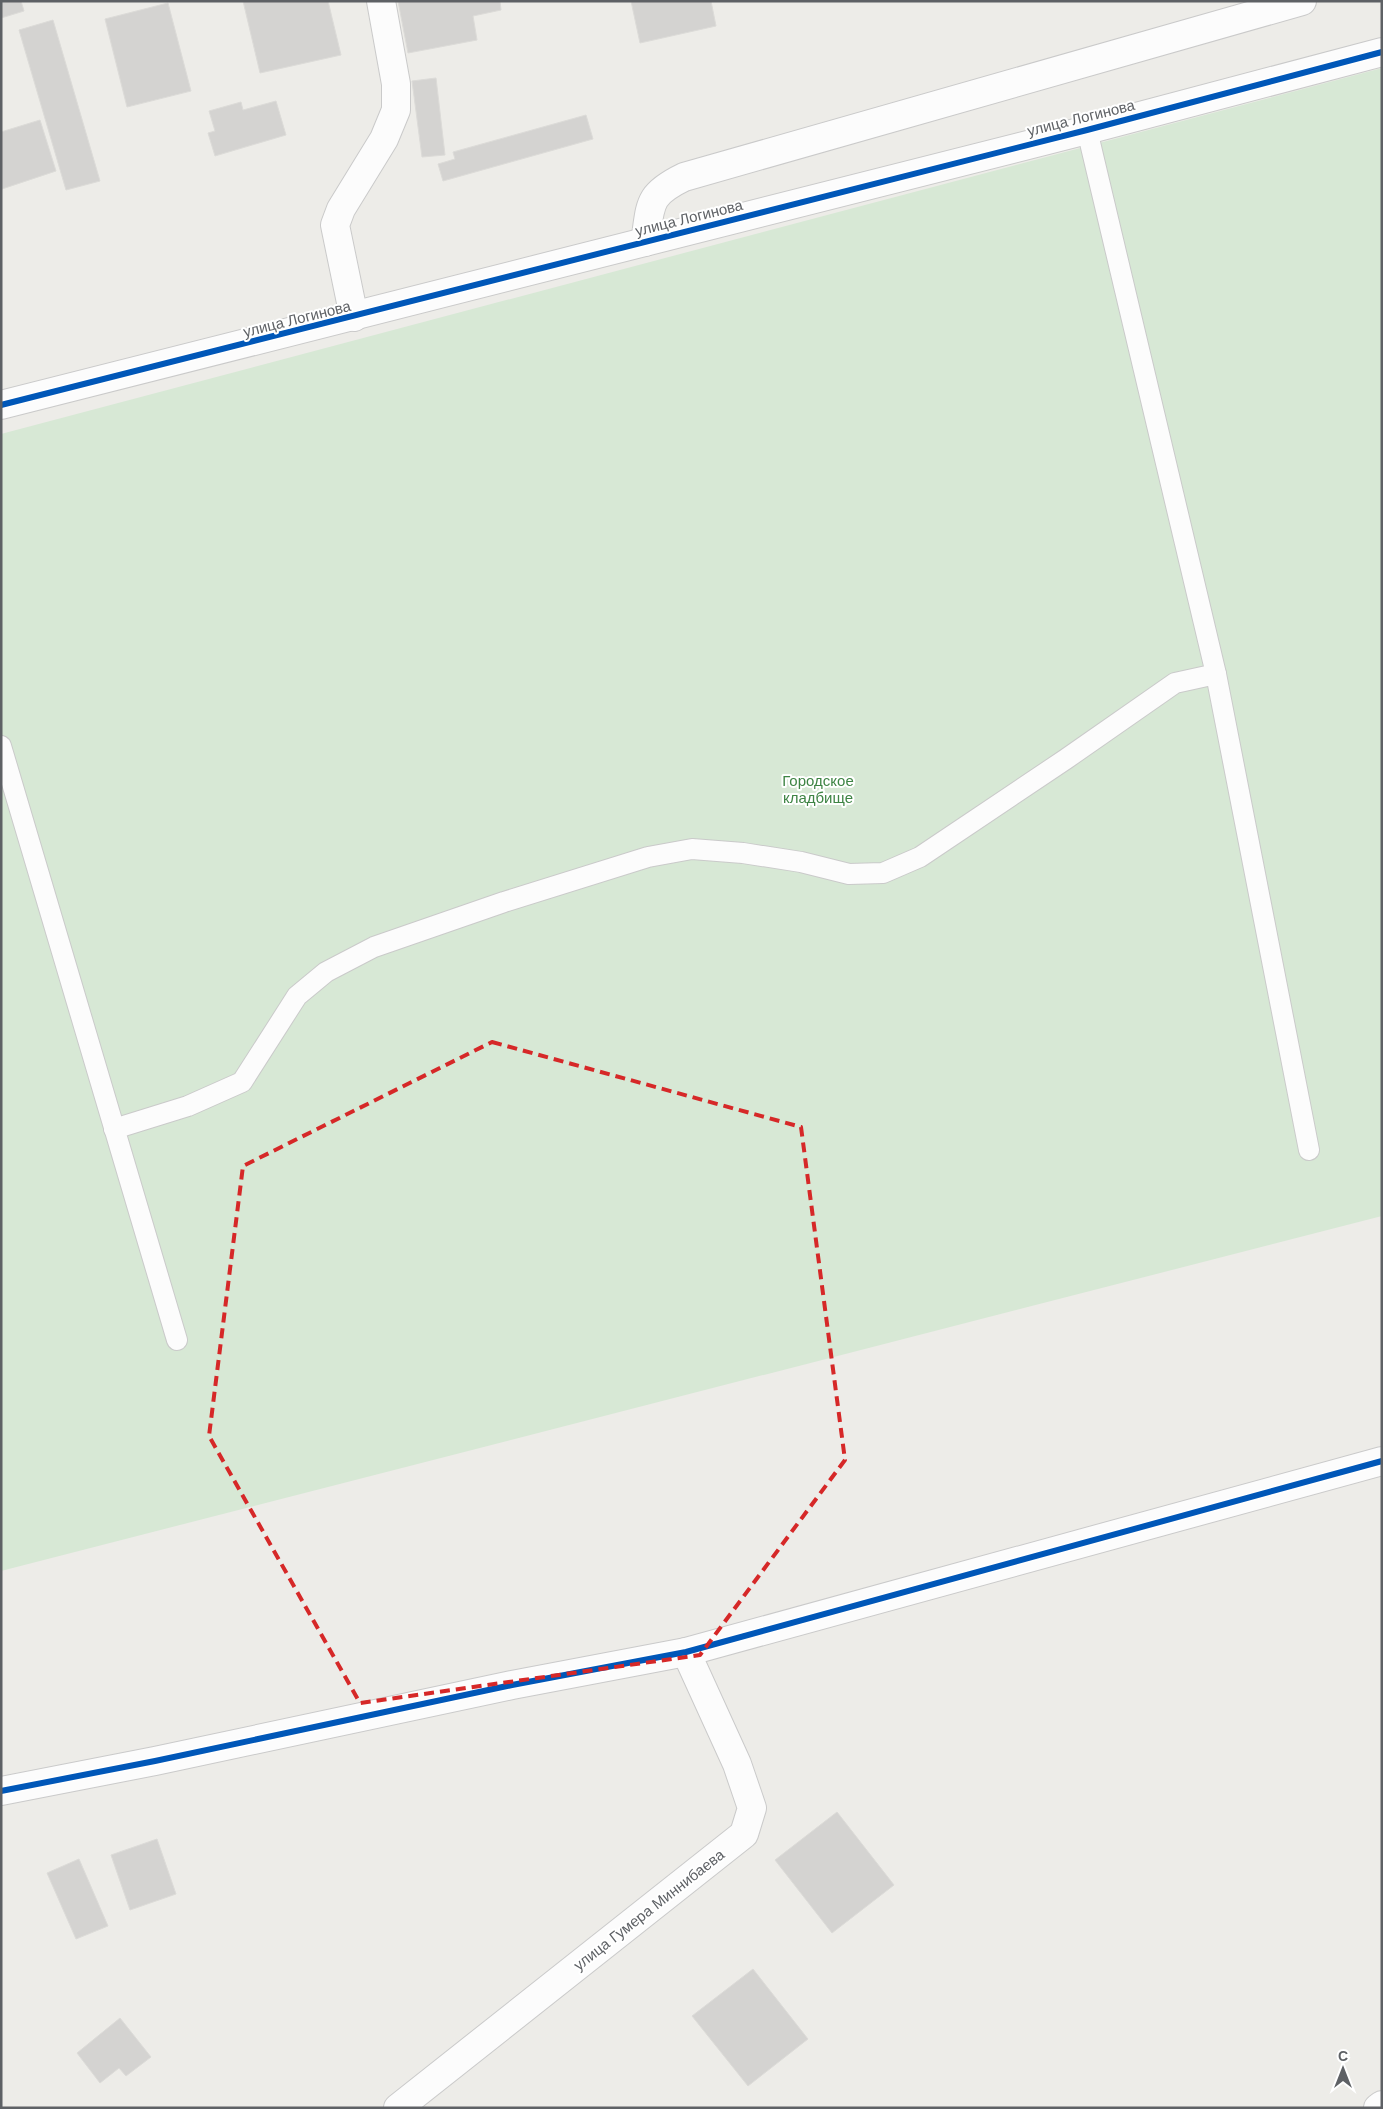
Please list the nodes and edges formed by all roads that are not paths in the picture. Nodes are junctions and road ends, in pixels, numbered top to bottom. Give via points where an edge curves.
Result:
1 (381, 1) edge
2 (1302, 1) edge
3 (1382, 52) edge
4 (1087, 130) junction
5 (645, 242) junction
6 (354, 317) junction
7 (1, 406) edge
8 (1216, 674) junction
9 (1, 746) edge
10 (114, 1129) junction
11 (1309, 1150) dead end
12 (176, 1340) dead end
13 (1382, 1461) edge
14 (686, 1652) junction
15 (1, 1791) edge
16 (1382, 2105) edge
17 (398, 2108) edge
18 (1378, 2108) edge

1 - 6 street via 396,84 396,110 384,139 341,208 335,225
2 - 5 street via 684,177 664,186 651,202
3 - 4 street, улица Логинова
4 - 5 street, улица Логинова
4 - 8 lane
5 - 6 street, улица Логинова
6 - 7 street, улица Логинова
8 - 10 lane via 1174,683 920,858 883,873 849,874 801,862 692,849 648,857 374,947 326,972 296,996 242,1082 188,1106
8 - 11 lane
9 - 10 lane
10 - 12 lane
13 - 14 street
14 - 15 street
14 - 17 street, улица Гумера Миннибаева via 737,1764 752,1808 744,1834
16 - 18 street

